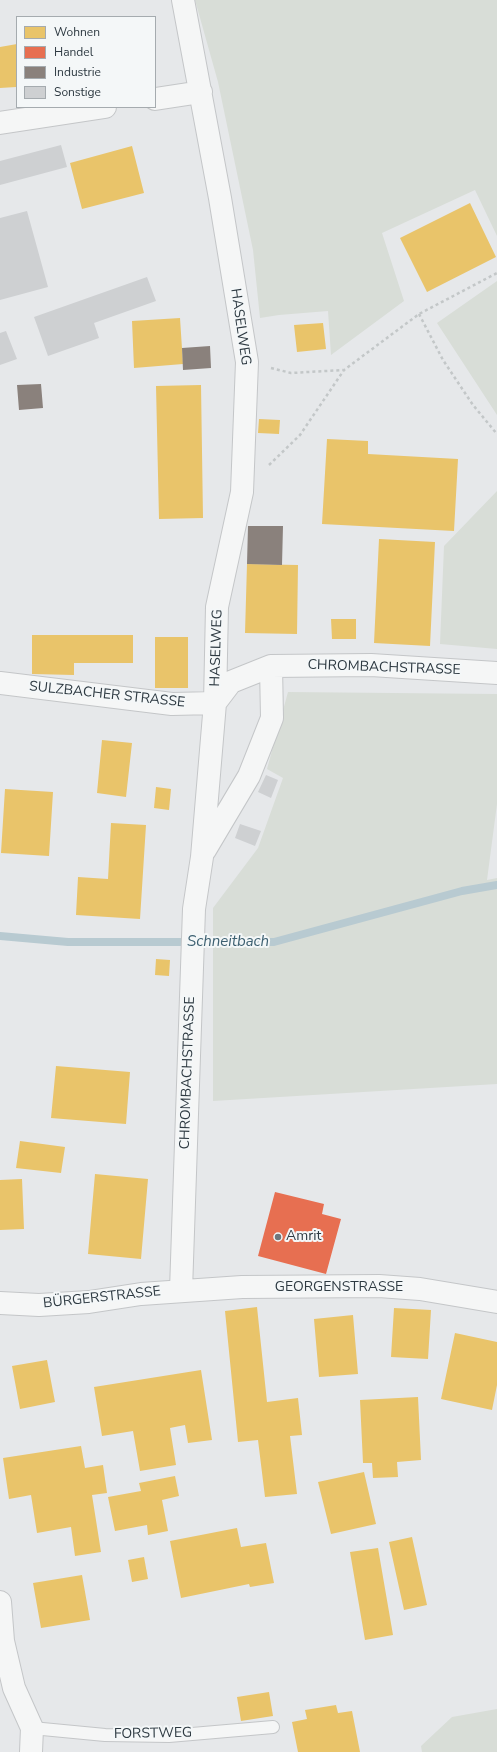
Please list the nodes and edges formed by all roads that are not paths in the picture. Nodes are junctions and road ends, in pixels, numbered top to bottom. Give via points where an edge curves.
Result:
1 (183, 0) edge
2 (201, 92) junction
3 (156, 99) edge
4 (98, 108) edge
5 (0, 123) edge
6 (271, 666) junction
7 (497, 673) edge
8 (0, 683) edge
9 (215, 703) junction
10 (202, 856) junction
11 (181, 1290) junction
12 (497, 1302) edge
13 (0, 1303) edge
14 (0, 1602) edge
15 (273, 1727) dead end
16 (32, 1728) junction
17 (31, 1752) edge

1 - 2 street, HASELWEG
2 - 3 street
2 - 9 street, HASELWEG via 247,362 242,492 217,607
4 - 5 street
6 - 7 street, CHROMBACHSTRASSE via 371,665
6 - 9 street, CHROMBACHSTRASSE via 231,682
6 - 10 street, CHROMBACHSTRASSE via 272,718 249,776
8 - 9 street, SULZBACHER STRASSE via 172,704
9 - 10 street, CHROMBACHSTRASSE
10 - 11 street, CHROMBACHSTRASSE via 194,909 190,982
11 - 12 street, GEORGENSTRASSE via 379,1286 420,1288
11 - 13 street, BÜRGERSTRASSE via 89,1302 39,1305
14 - 16 street via 3,1641 14,1688
15 - 16 lane, FORSTWEG via 169,1736 105,1735
16 - 17 street

